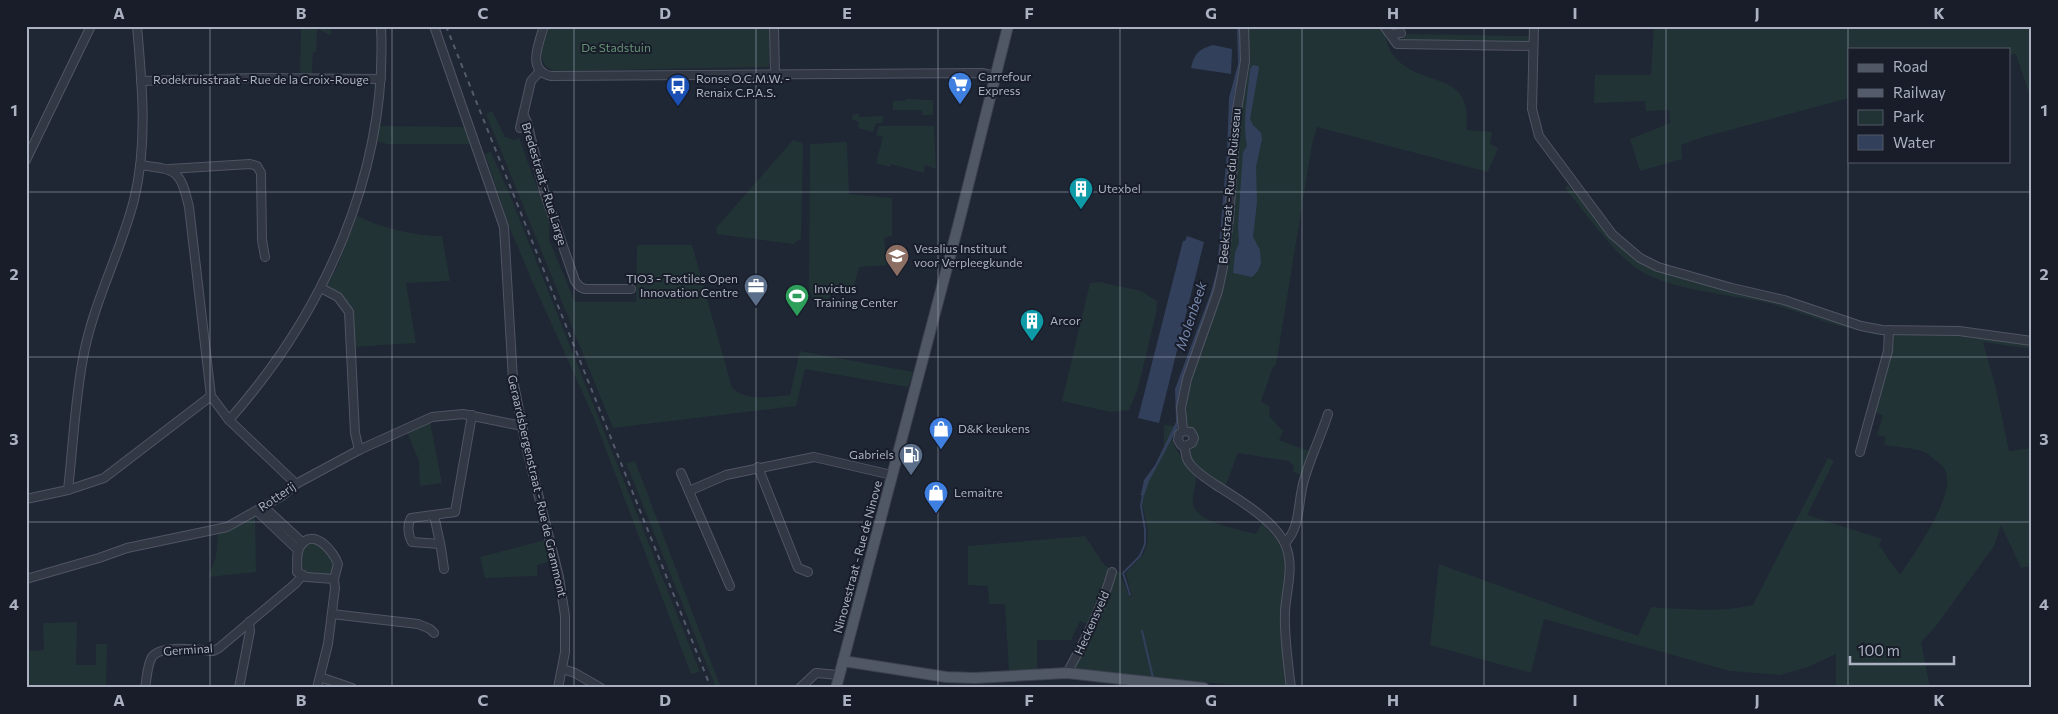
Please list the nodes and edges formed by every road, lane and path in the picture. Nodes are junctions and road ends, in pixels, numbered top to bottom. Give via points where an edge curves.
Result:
1 (91, 26) edge
2 (137, 26) edge
3 (381, 26) edge
4 (434, 26) edge
5 (544, 26) edge
6 (774, 26) edge
7 (1008, 26) edge
8 (1244, 26) edge
9 (1384, 26) edge
10 (1534, 26) edge
11 (1401, 33) dead end
12 (1390, 34) junction
13 (1533, 46) junction
14 (540, 71) junction
15 (775, 74) junction
16 (996, 76) junction
17 (381, 79) junction
18 (141, 81) junction
19 (524, 116) junction
20 (520, 128) dead end
21 (26, 160) edge
22 (140, 165) junction
23 (168, 168) junction
24 (265, 257) dead end
25 (321, 288) junction
26 (631, 289) dead end
27 (1889, 330) junction
28 (2032, 341) edge
29 (211, 396) junction
30 (1328, 414) dead end
31 (472, 415) junction
32 (229, 420) junction
33 (522, 426) junction
34 (1183, 431) junction
35 (1183, 445) junction
36 (359, 450) junction
37 (1860, 452) dead end
38 (758, 467) junction
39 (681, 473) dead end
40 (892, 475) junction
41 (296, 484) junction
42 (68, 490) junction
43 (689, 491) junction
44 (26, 499) edge
45 (264, 507) junction
46 (257, 511) junction
47 (434, 515) junction
48 (303, 542) junction
49 (1285, 543) junction
50 (440, 544) junction
51 (298, 550) junction
52 (444, 569) dead end
53 (808, 572) dead end
54 (1112, 572) dead end
55 (302, 575) junction
56 (26, 579) edge
57 (334, 579) junction
58 (730, 586) dead end
59 (332, 614) junction
60 (249, 622) junction
61 (434, 633) dead end
62 (843, 661) junction
63 (563, 670) junction
64 (1067, 673) junction
65 (839, 675) junction
66 (320, 677) junction
67 (145, 688) edge
68 (240, 688) edge
69 (317, 688) edge
70 (352, 688) edge
71 (558, 688) edge
72 (601, 688) edge
73 (800, 688) edge
74 (836, 688) edge
75 (1204, 688) edge
76 (1291, 688) edge

1 - 21 street
2 - 18 street
3 - 17 street
4 - 33 street, Geraardsbergenstraat - Rue de Grammont via 504,227 511,370
5 - 14 street via 536,62
6 - 15 street
7 - 16 main road, Ninovestraat - Rue de Ninove
8 - 34 street, Beekstraat - Rue du Ruisseau via 1245,61 1237,110 1223,267 1218,291 1187,379 1181,408
9 - 12 street
10 - 13 street
11 - 12 street
12 - 13 street via 1397,44
13 - 27 street via 1532,110 1539,136 1612,234 1635,254 1652,265 1682,274 1784,300 1850,324
14 - 15 street via 551,76
14 - 19 street, Bredestraat - Rue Large via 531,81
15 - 16 street via 982,72
16 - 40 main road, Ninovestraat - Rue de Ninove
17 - 18 street, Rodekruisstraat - Rue de la Croix-Rouge
17 - 25 street via 364,175 339,249
18 - 22 street via 143,137
19 - 20 street, Bredestraat - Rue Large
19 - 26 street, Bredestraat - Rue Large via 553,221 575,281 585,289
22 - 23 street
22 - 42 street via 124,234 94,312 82,358
23 - 24 street via 257,166 261,173
23 - 29 street via 182,181 189,207
25 - 32 street via 290,343
25 - 36 street via 338,297 349,312 355,433
27 - 28 street via 1946,330
27 - 37 street via 1888,351
29 - 32 street
29 - 42 street via 104,478
30 - 49 street via 1305,477 1298,519
31 - 33 street, Rotterij
31 - 36 street, Rotterij via 456,413 432,417
31 - 47 street via 455,512
32 - 41 street
33 - 63 street, Geraardsbergenstraat - Rue de Grammont via 561,587 566,642
34 - 35 street, Beekstraat - Rue du Ruisseau via 1178,436
34 - 35 street, Beekstraat - Rue du Ruisseau via 1191,432 1194,438 1192,443
35 - 49 street, Beekstraat - Rue du Ruisseau via 1187,459 1197,471 1257,514
36 - 41 street, Rotterij
38 - 40 street via 814,456
38 - 43 street via 726,475
38 - 53 street via 798,568
39 - 43 street
40 - 62 main road, Ninovestraat - Rue de Ninove
41 - 45 street, Rotterij
42 - 44 street
43 - 58 street
45 - 46 street, Rotterij
45 - 48 street
46 - 51 street
46 - 56 street, Rotterij via 218,530 127,548
47 - 50 street
47 - 50 street via 411,518 410,538 416,543
48 - 51 street
48 - 57 street via 312,540 327,546 338,564
49 - 76 street via 1290,570 1285,633
50 - 52 street
51 - 55 street via 297,572
54 - 64 street, Heckensveld via 1099,612
55 - 57 street
55 - 60 street, Germinal
57 - 59 street
59 - 61 street via 418,624
59 - 66 street
60 - 67 street, Germinal via 213,650 167,649 158,652 149,664
60 - 68 street
62 - 64 main road via 946,677
62 - 65 main road, Ninovestraat - Rue de Ninove
63 - 71 street, Geraardsbergenstraat - Rue de Grammont
63 - 72 street
64 - 75 main road
65 - 73 street via 816,673
65 - 74 main road, Ninovestraat - Rue de Ninove
66 - 69 street
66 - 70 street

